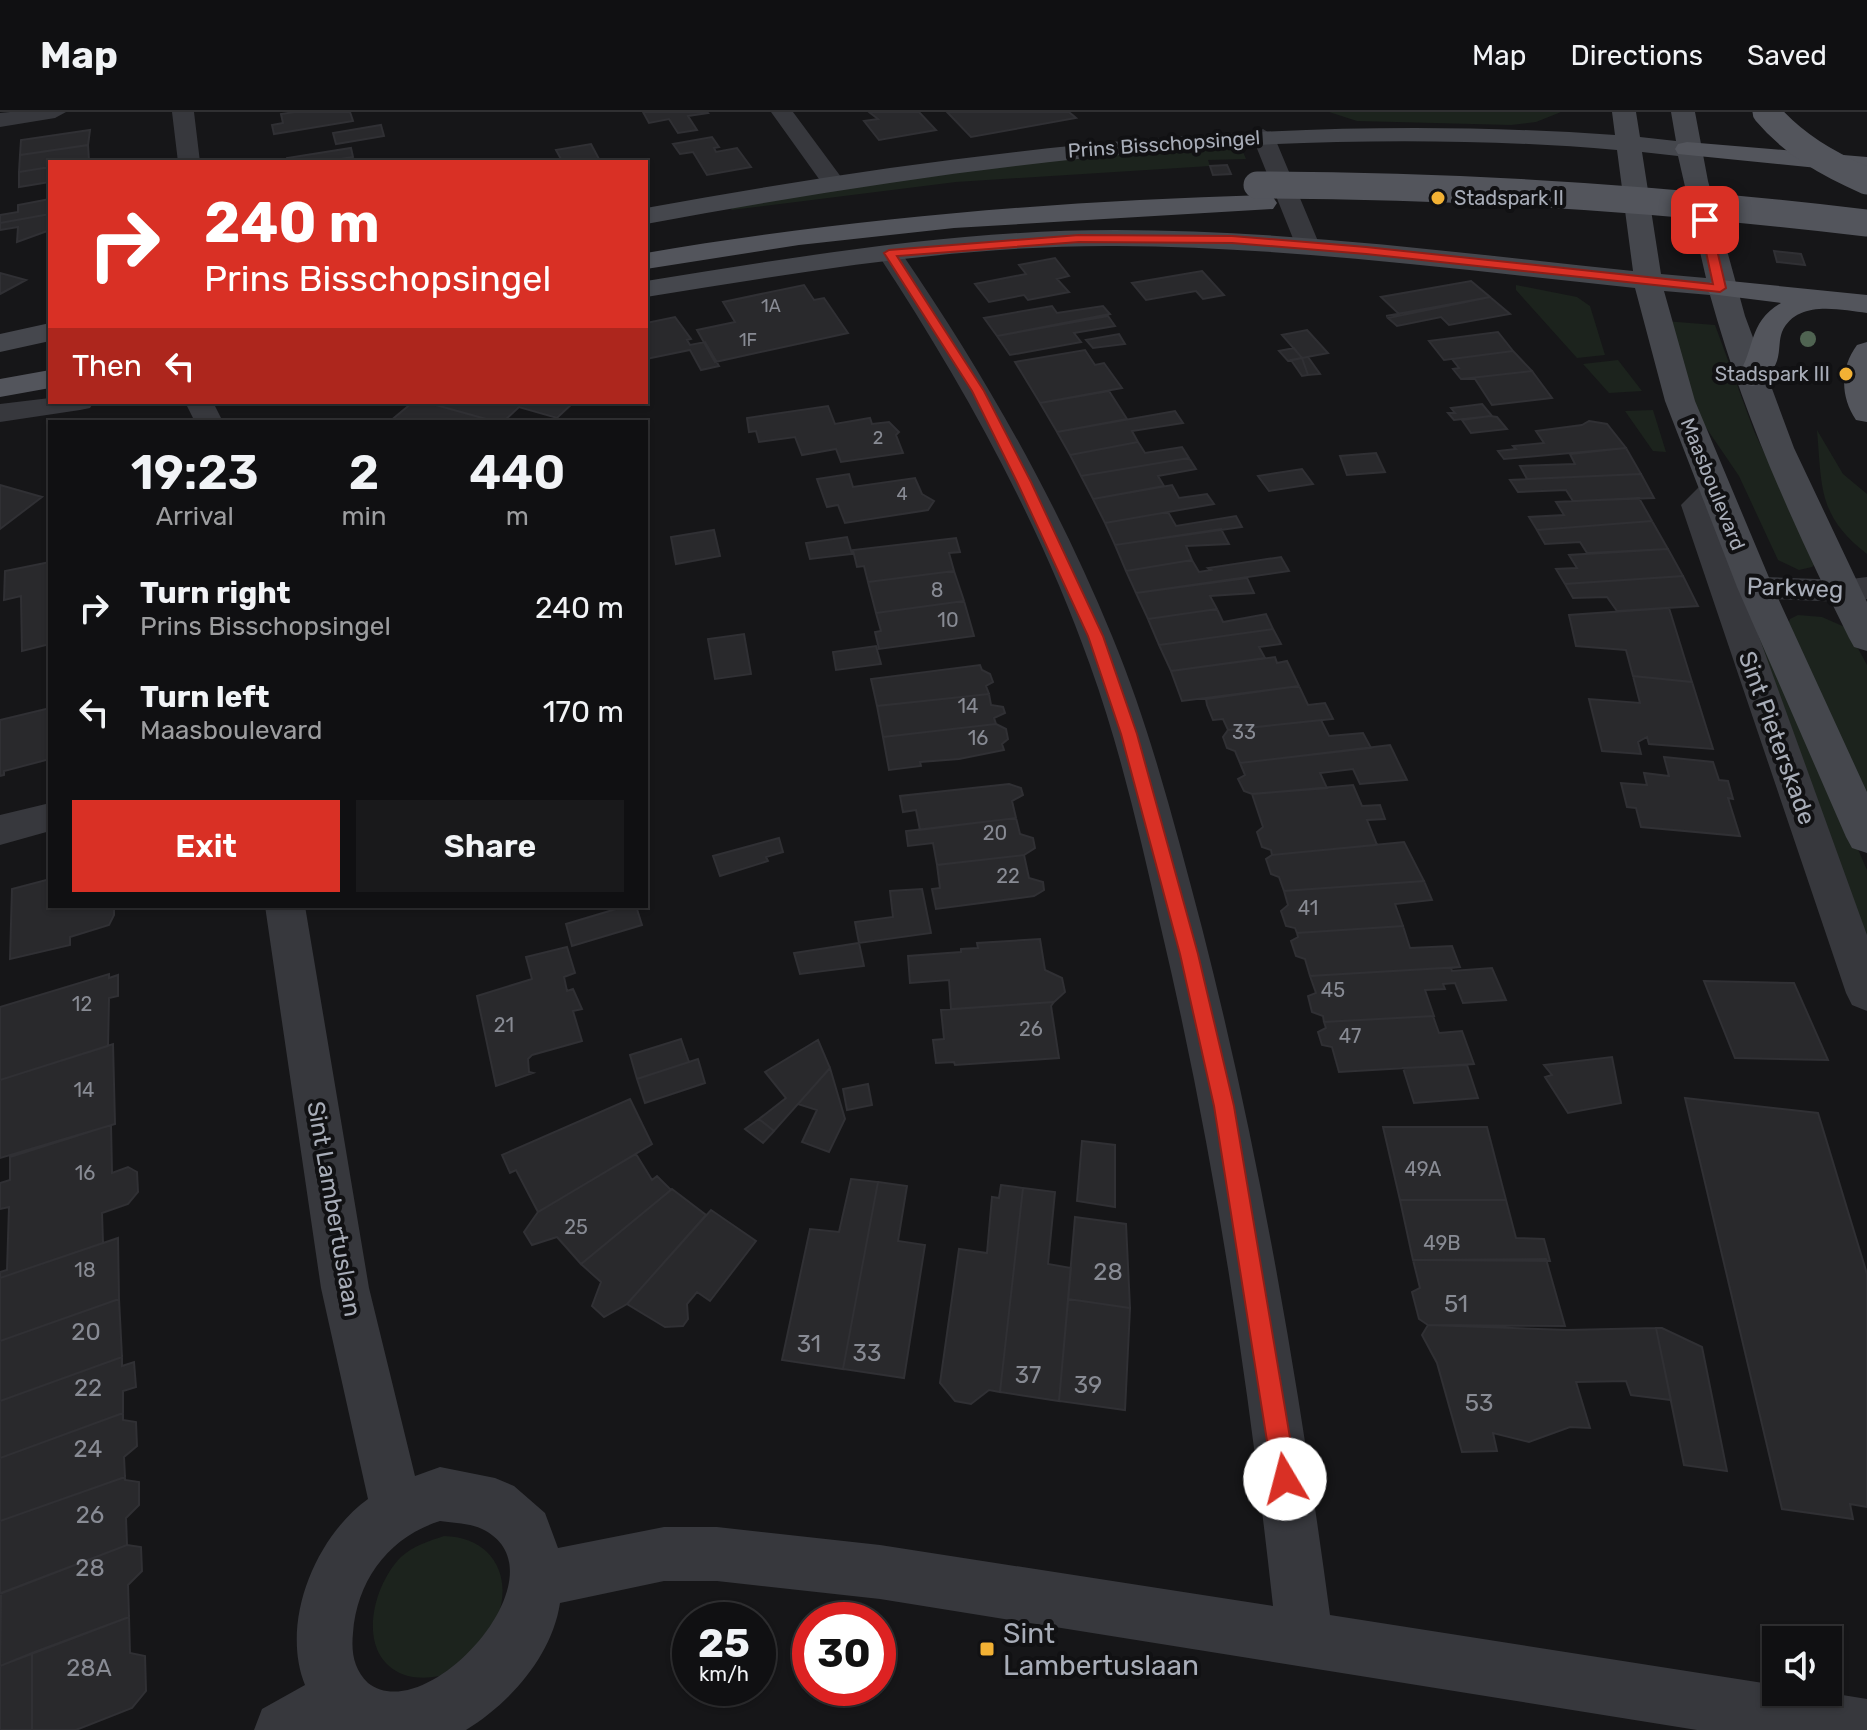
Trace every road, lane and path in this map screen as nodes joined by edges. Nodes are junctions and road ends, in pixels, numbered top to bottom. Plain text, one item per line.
1 (55, 112) edge
2 (183, 112) edge
3 (782, 112) edge
4 (1624, 112) edge
5 (1683, 112) edge
6 (1766, 112) edge
7 (1586, 114) dead end
8 (0, 120) edge
9 (1309, 123) edge
10 (1263, 136) junction
11 (1541, 136) junction
12 (1627, 143) junction
13 (1687, 149) junction
14 (189, 160) edge
15 (1867, 165) edge
16 (832, 181) junction
17 (1867, 181) edge
18 (1698, 190) junction
19 (1260, 194) junction
20 (648, 216) edge
21 (1867, 223) edge
22 (1642, 238) junction
23 (648, 243) edge
24 (1867, 243) edge
25 (1308, 246) junction
26 (889, 253) junction
27 (648, 261) edge
28 (1647, 280) junction
29 (1720, 288) junction
30 (648, 289) edge
31 (1813, 298) junction
32 (1867, 304) edge
33 (48, 332) edge
34 (0, 343) edge
35 (1867, 351) edge
36 (48, 360) edge
37 (1752, 377) junction
38 (48, 379) edge
39 (2, 389) edge
40 (48, 389) edge
41 (48, 397) edge
42 (1867, 413) edge
43 (1739, 587) junction
44 (1855, 590) edge
45 (1867, 638) edge
46 (48, 818) edge
47 (0, 830) edge
48 (1867, 837) edge
49 (285, 908) edge
50 (1867, 993) edge
51 (397, 1510) junction
52 (538, 1580) junction
53 (1305, 1640) junction
54 (340, 1697) junction
55 (477, 1719) edge
56 (1867, 1728) edge
57 (283, 1730) edge

1 - 8 street
2 - 14 street
3 - 16 street
4 - 12 main road, Maasboulevard
5 - 13 main road
6 - 17 main road, bridge
7 - 11 main road
9 - 10 main road, Prins Bisschopsingel
9 - 11 main road, Prins Bisschopsingel
10 - 16 main road, Prins Bisschopsingel
10 - 25 street
11 - 12 main road, Prins Bisschopsingel
12 - 13 main road, Prins Bisschopsingel
12 - 18 main road
12 - 22 main road, Maasboulevard
13 - 15 main road
13 - 18 main road
16 - 20 main road, Prins Bisschopsingel
18 - 29 main road
19 - 21 main road, bridge
19 - 23 main road, Prins Bisschopsingel
19 - 24 main road
19 - 27 main road
22 - 28 main road, Maasboulevard
22 - 29 main road
25 - 26 main road
25 - 28 main road
26 - 30 main road
26 - 53 street
28 - 29 main road
28 - 43 main road, Maasboulevard
29 - 31 main road
29 - 37 main road
31 - 32 main road
31 - 37 main road
33 - 34 main road
35 - 42 main road
36 - 39 main road
37 - 44 main road
38 - 39 main road
39 - 40 main road
39 - 41 street
43 - 44 street, Parkweg
43 - 48 main road, Maasboulevard
43 - 50 street, Sint Pieterskade
44 - 45 main road
46 - 47 street
49 - 51 street, Sint Lambertuslaan
51 - 52 street
51 - 54 street
52 - 53 street
52 - 55 street
53 - 56 street
54 - 55 street
54 - 57 street

